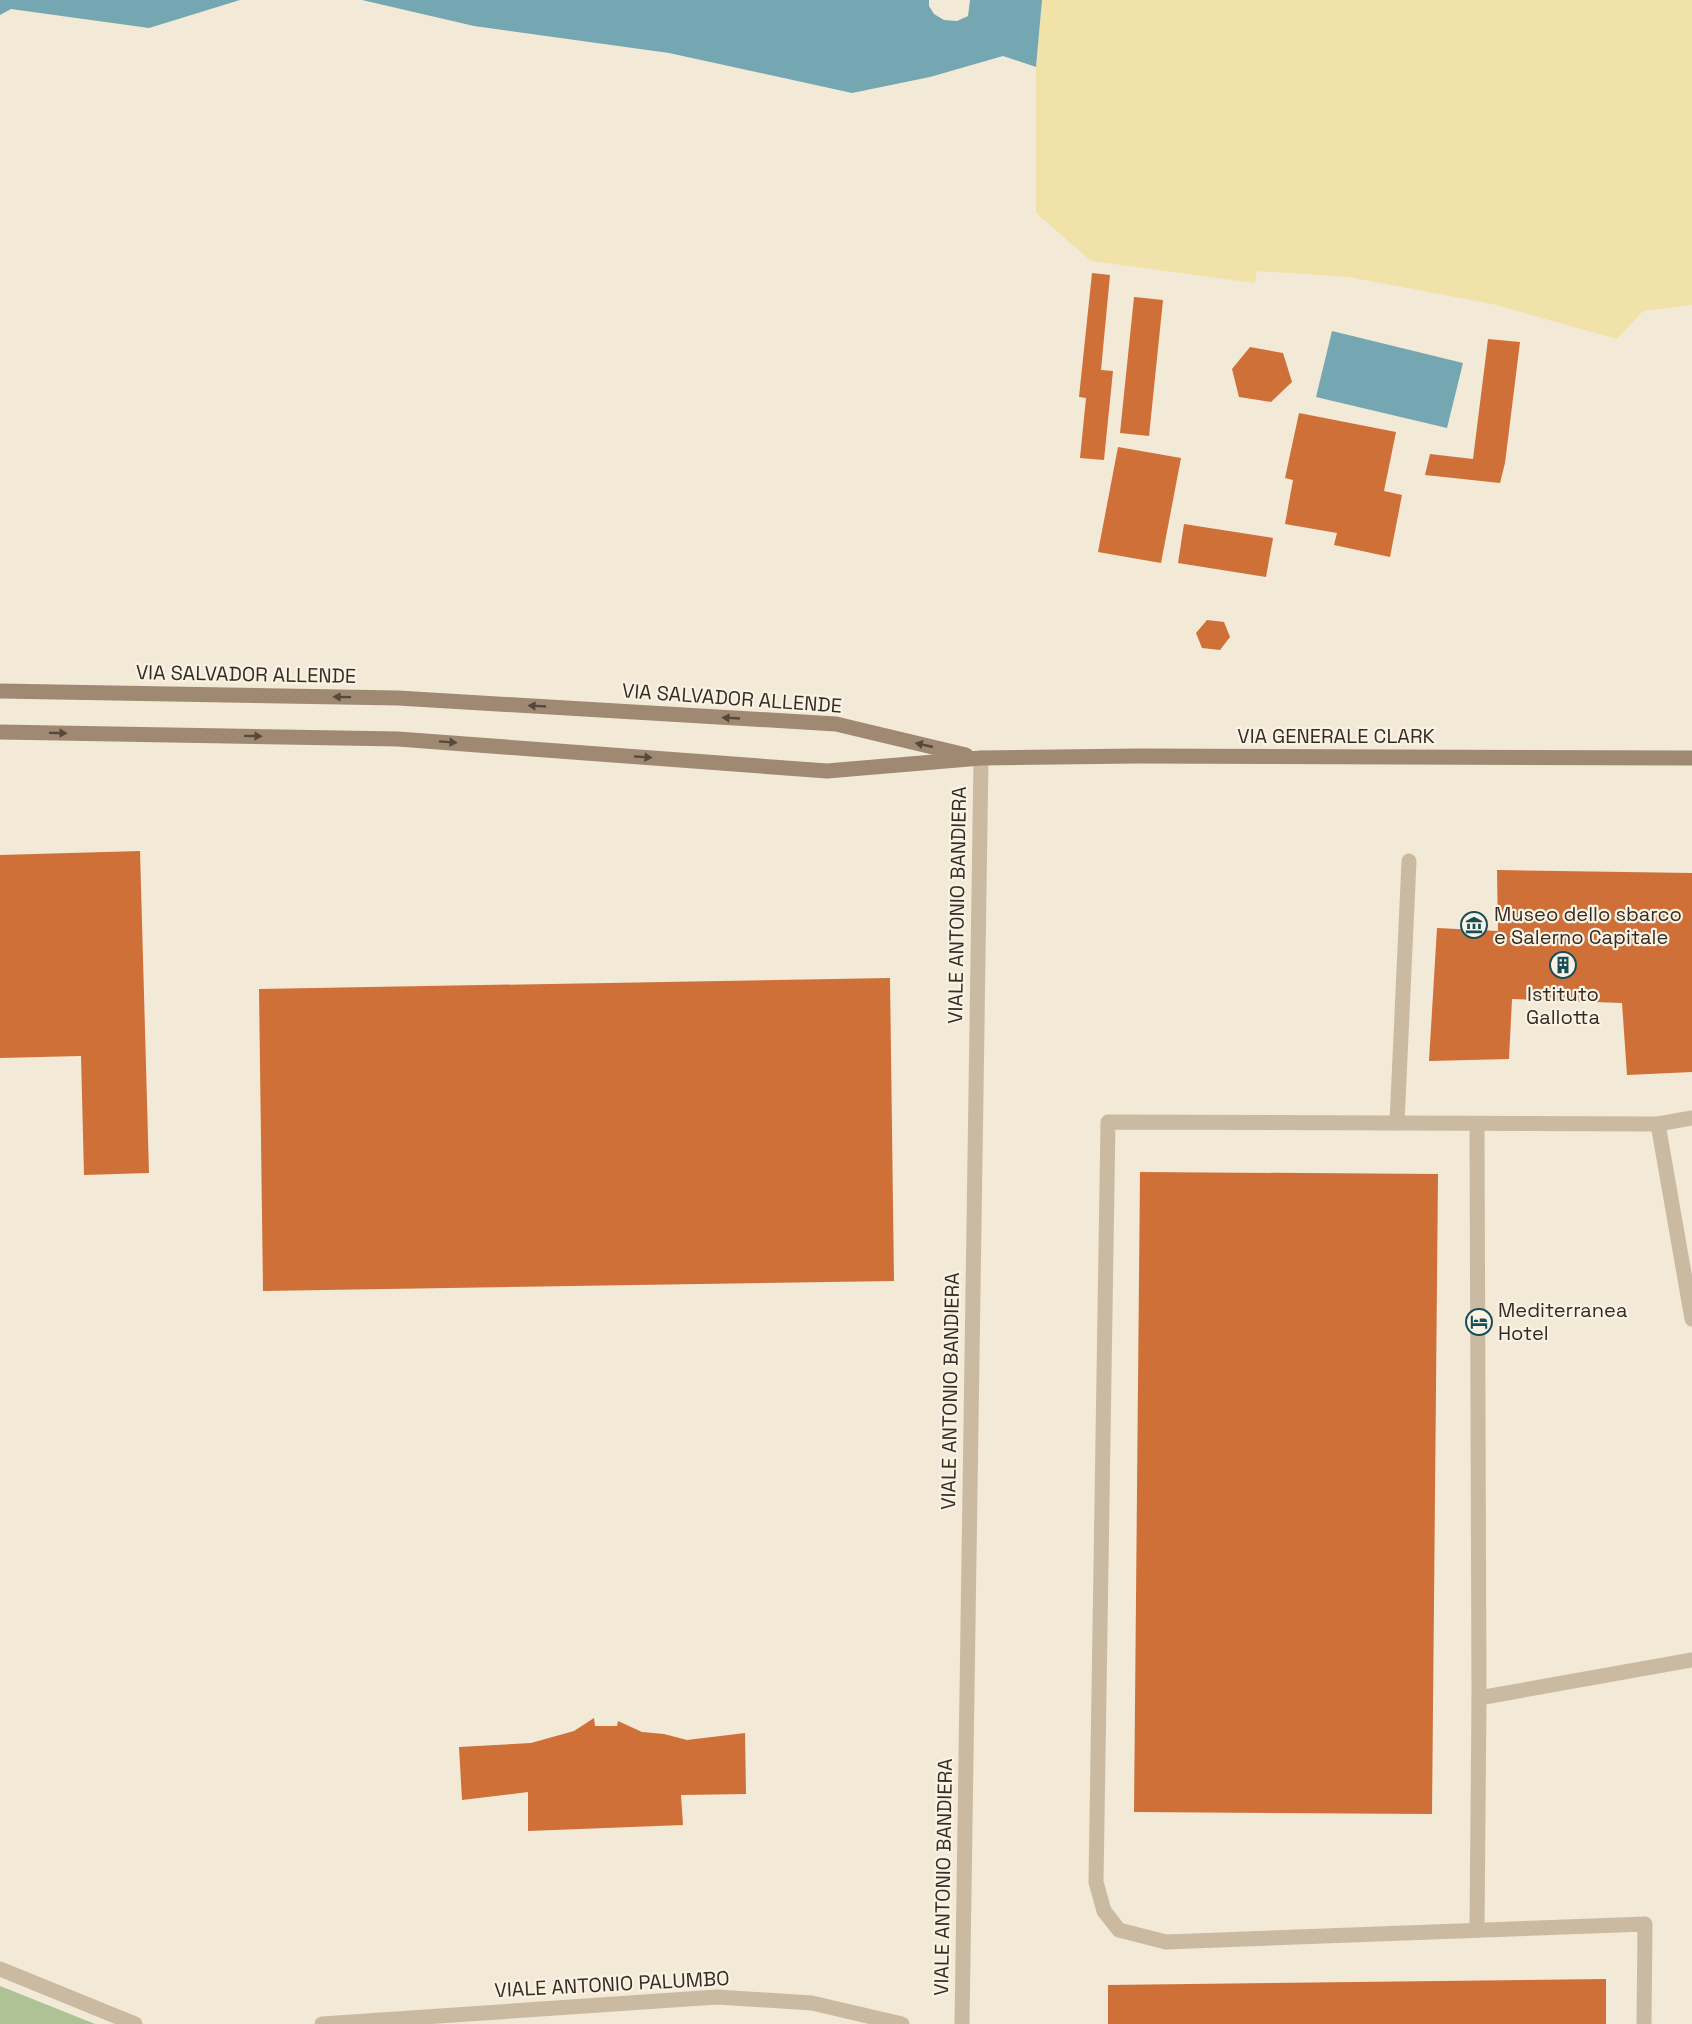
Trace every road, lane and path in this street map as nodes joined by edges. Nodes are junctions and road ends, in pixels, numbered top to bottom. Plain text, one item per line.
1 (0, 691) edge
2 (0, 732) edge
3 (981, 758) junction
4 (1692, 758) edge
5 (1409, 861) dead end
6 (1692, 1118) edge
7 (1397, 1123) junction
8 (1477, 1124) junction
9 (1658, 1124) junction
10 (1692, 1319) edge
11 (1692, 1660) edge
12 (1479, 1698) junction
13 (1477, 1930) junction
14 (0, 1969) edge
15 (135, 2024) edge
16 (322, 2024) edge
17 (902, 2024) edge
18 (962, 2024) edge
19 (1644, 2024) edge

3 -> 1 main road, VIA SALVADOR ALLENDE
2 -> 3 main road
3 - 4 main road, VIA GENERALE CLARK
3 - 18 street, VIALE ANTONIO BANDIERA
5 - 7 street
6 - 9 street
7 - 8 street
7 - 13 street
8 - 9 street
8 - 12 street
9 - 10 street
11 - 12 street
12 - 13 street
13 - 19 street
14 - 15 street
16 - 17 street, VIALE ANTONIO PALUMBO

